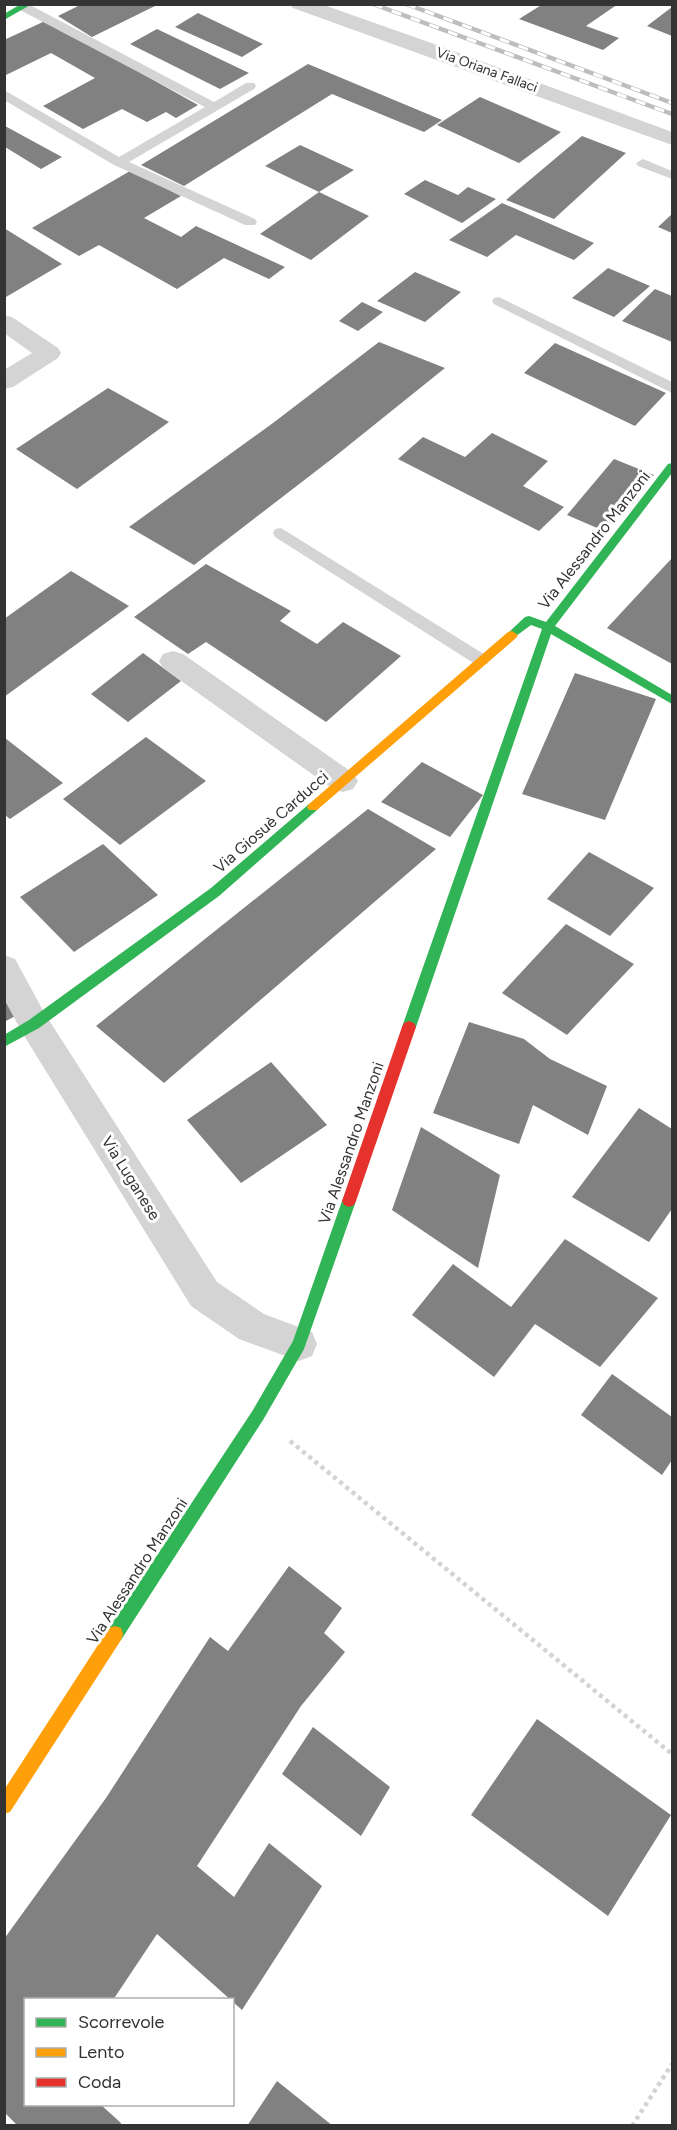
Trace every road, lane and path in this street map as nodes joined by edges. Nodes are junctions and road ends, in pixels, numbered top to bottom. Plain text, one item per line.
1 (300, 4) edge
2 (26, 6) edge
3 (4, 18) edge
4 (250, 86) dead end
5 (4, 94) edge
6 (214, 107) junction
7 (672, 139) edge
8 (119, 162) junction
9 (643, 164) dead end
10 (672, 175) edge
11 (250, 222) dead end
12 (499, 302) dead end
13 (4, 322) edge
14 (4, 381) edge
15 (672, 388) edge
16 (672, 466) edge
17 (281, 533) dead end
18 (548, 627) junction
19 (481, 660) junction
20 (173, 661) dead end
21 (672, 700) edge
22 (343, 781) junction
23 (4, 968) edge
24 (34, 1024) junction
25 (4, 1042) edge
26 (299, 1344) junction
27 (258, 1415) junction
28 (672, 1754) edge
29 (4, 1806) edge
30 (672, 2064) edge
31 (632, 2126) edge

1 - 7 street, Via Oriana Fallaci
2 - 3 street
2 - 6 lane
4 - 6 lane
5 - 8 lane
6 - 8 lane
8 - 11 lane
9 - 10 lane
12 - 15 lane
13 - 14 street
16 - 18 street, Via Alessandro Manzoni
17 - 19 lane
18 - 19 street, Via Giosuè Carducci
18 - 21 street
18 - 26 street, Via Alessandro Manzoni
19 - 22 street, Via Giosuè Carducci
20 - 22 street
22 - 24 street, Via Giosuè Carducci
23 - 24 street, Via Luganese
24 - 25 street, Via Giosuè Carducci
24 - 26 street, Via Luganese
26 - 27 street, Via Alessandro Manzoni
27 - 28 path
27 - 29 street, Via Alessandro Manzoni
30 - 31 path

